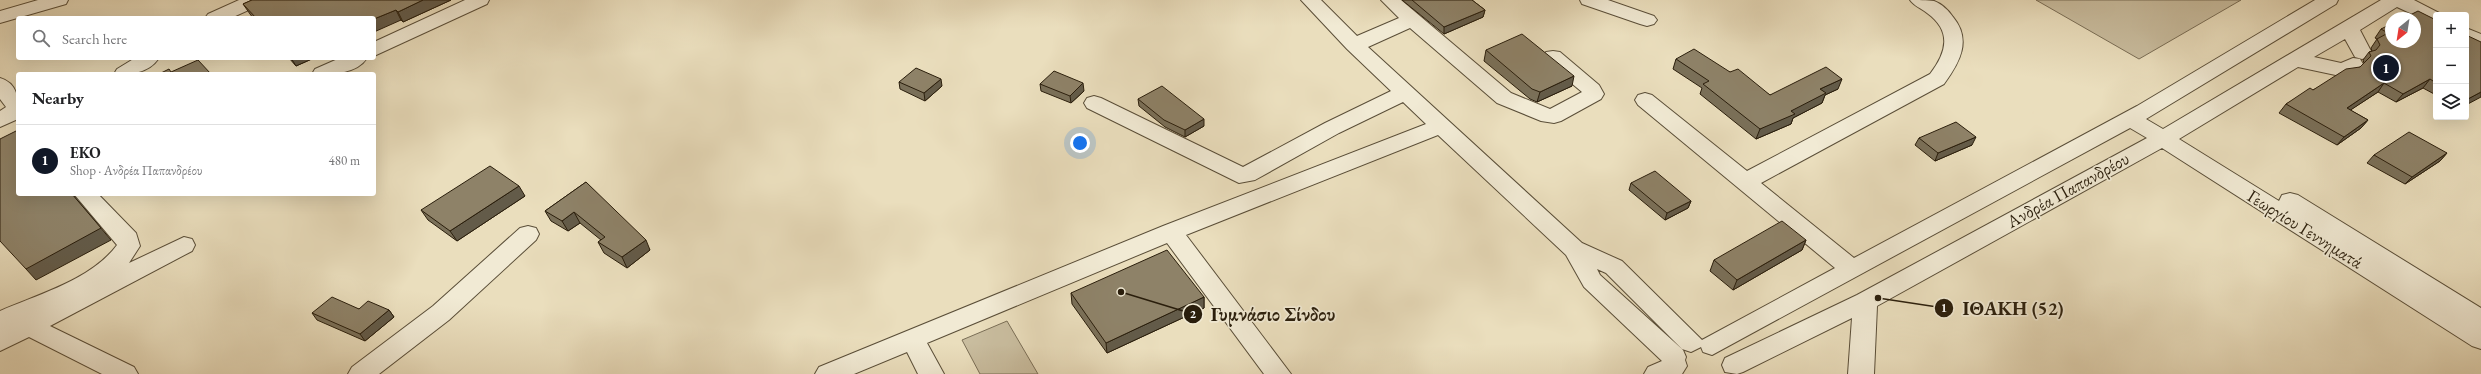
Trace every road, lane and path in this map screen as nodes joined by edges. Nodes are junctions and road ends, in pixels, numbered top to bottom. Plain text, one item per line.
1 (59, 0) edge
2 (255, 0) edge
3 (480, 0) edge
4 (1310, 0) edge
5 (1390, 0) edge
6 (1589, 0) edge
7 (1919, 0) edge
8 (2328, 0) edge
9 (2395, 0) edge
10 (2399, 0) edge
11 (219, 16) edge
12 (0, 17) edge
13 (2433, 17) edge
14 (1412, 20) junction
15 (1647, 20) dead end
16 (2349, 28) junction
17 (2469, 36) edge
18 (2481, 42) edge
19 (1354, 46) junction
20 (376, 49) edge
21 (1553, 57) edge
22 (146, 60) edge
23 (353, 60) edge
24 (2295, 60) junction
25 (127, 72) edge
26 (326, 72) edge
27 (0, 85) edge
28 (1405, 92) junction
29 (1645, 100) dead end
30 (1094, 103) dead end
31 (16, 105) edge
32 (16, 108) edge
33 (2137, 114) junction
34 (9, 120) edge
35 (1440, 126) junction
36 (2170, 135) junction
37 (1746, 182) junction
38 (87, 196) edge
39 (1171, 232) junction
40 (528, 234) dead end
41 (184, 245) dead end
42 (1851, 268) junction
43 (1865, 302) junction
44 (2481, 320) edge
45 (0, 321) edge
46 (28, 326) junction
47 (912, 339) junction
48 (2481, 339) edge
49 (0, 341) edge
50 (1681, 360) edge
51 (1735, 371) edge
52 (125, 374) edge
53 (361, 374) edge
54 (828, 374) edge
55 (931, 374) edge
56 (1278, 374) edge
57 (1861, 374) edge

1 - 12 street
2 - 11 street
3 - 20 street
4 - 19 street
5 - 14 street
6 - 15 street
7 - 37 street
8 - 33 street, Ανδρέα Παπανδρέου
9 - 16 street, Ανδρέα Παπανδρέου
10 - 13 street
14 - 19 street
14 - 21 street
16 - 24 street, Ανδρέα Παπανδρέου
16 - 24 street
17 - 18 street
19 - 28 street
22 - 25 street
23 - 26 street
24 - 36 street, Ανδρέα Παπανδρέου
27 - 31 street
28 - 30 street
28 - 35 street
29 - 37 street
32 - 34 street
33 - 36 street, Γεωργίου Γεννηματά
33 - 42 street, Ανδρέα Παπανδρέου
35 - 39 street
35 - 50 street
36 - 43 street, Ανδρέα Παπανδρέου
36 - 44 street, Γεωργίου Γεννηματά
36 - 48 street, Γεωργίου Γεννηματά
37 - 42 street
38 - 45 street
39 - 47 street
39 - 56 street
40 - 53 street
41 - 46 street
42 - 50 street, Ανδρέα Παπανδρέου
43 - 51 street, Ανδρέα Παπανδρέου
43 - 57 street
46 - 49 street
46 - 52 street
47 - 54 street
47 - 55 street
50 - 51 street

